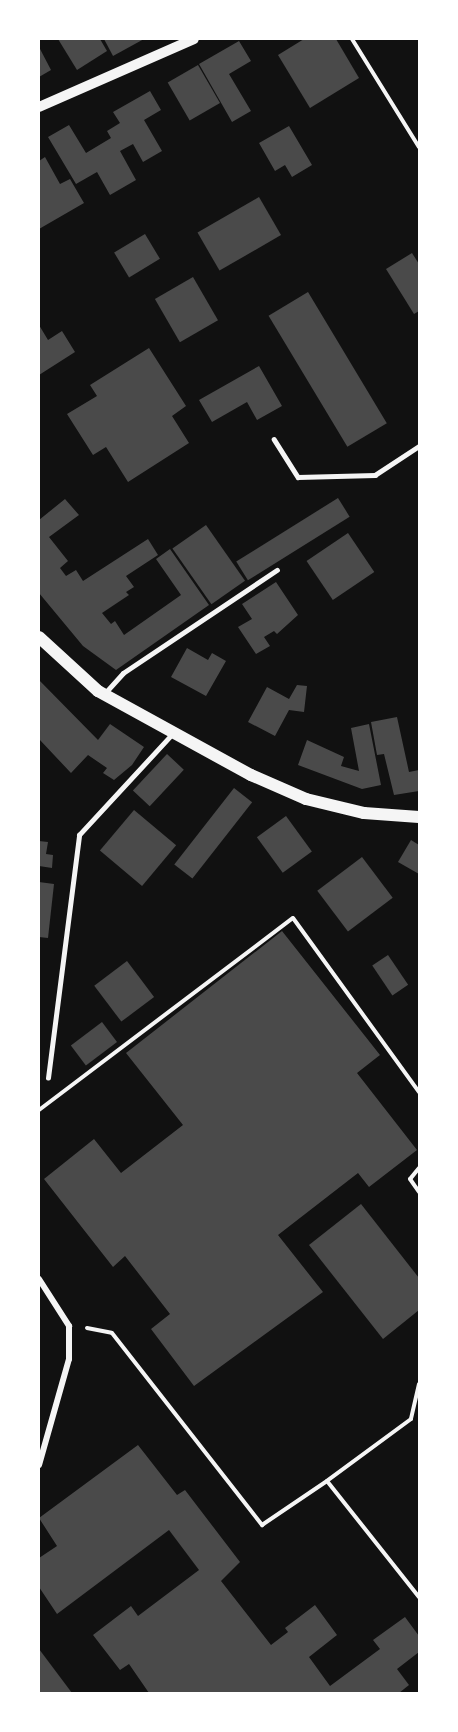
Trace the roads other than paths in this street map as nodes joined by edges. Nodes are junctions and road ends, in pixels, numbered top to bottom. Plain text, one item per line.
1 (194, 39) edge
2 (39, 107) edge
3 (274, 439) dead end
4 (419, 446) edge
5 (277, 570) dead end
6 (39, 636) edge
7 (104, 694) junction
8 (173, 733) junction
9 (419, 817) edge
10 (48, 1078) dead end
11 (39, 1279) edge
12 (39, 1465) edge

1 - 2 street
3 - 4 lane
5 - 7 lane
6 - 7 main road
7 - 8 main road
8 - 9 main road
8 - 10 lane
11 - 12 street

